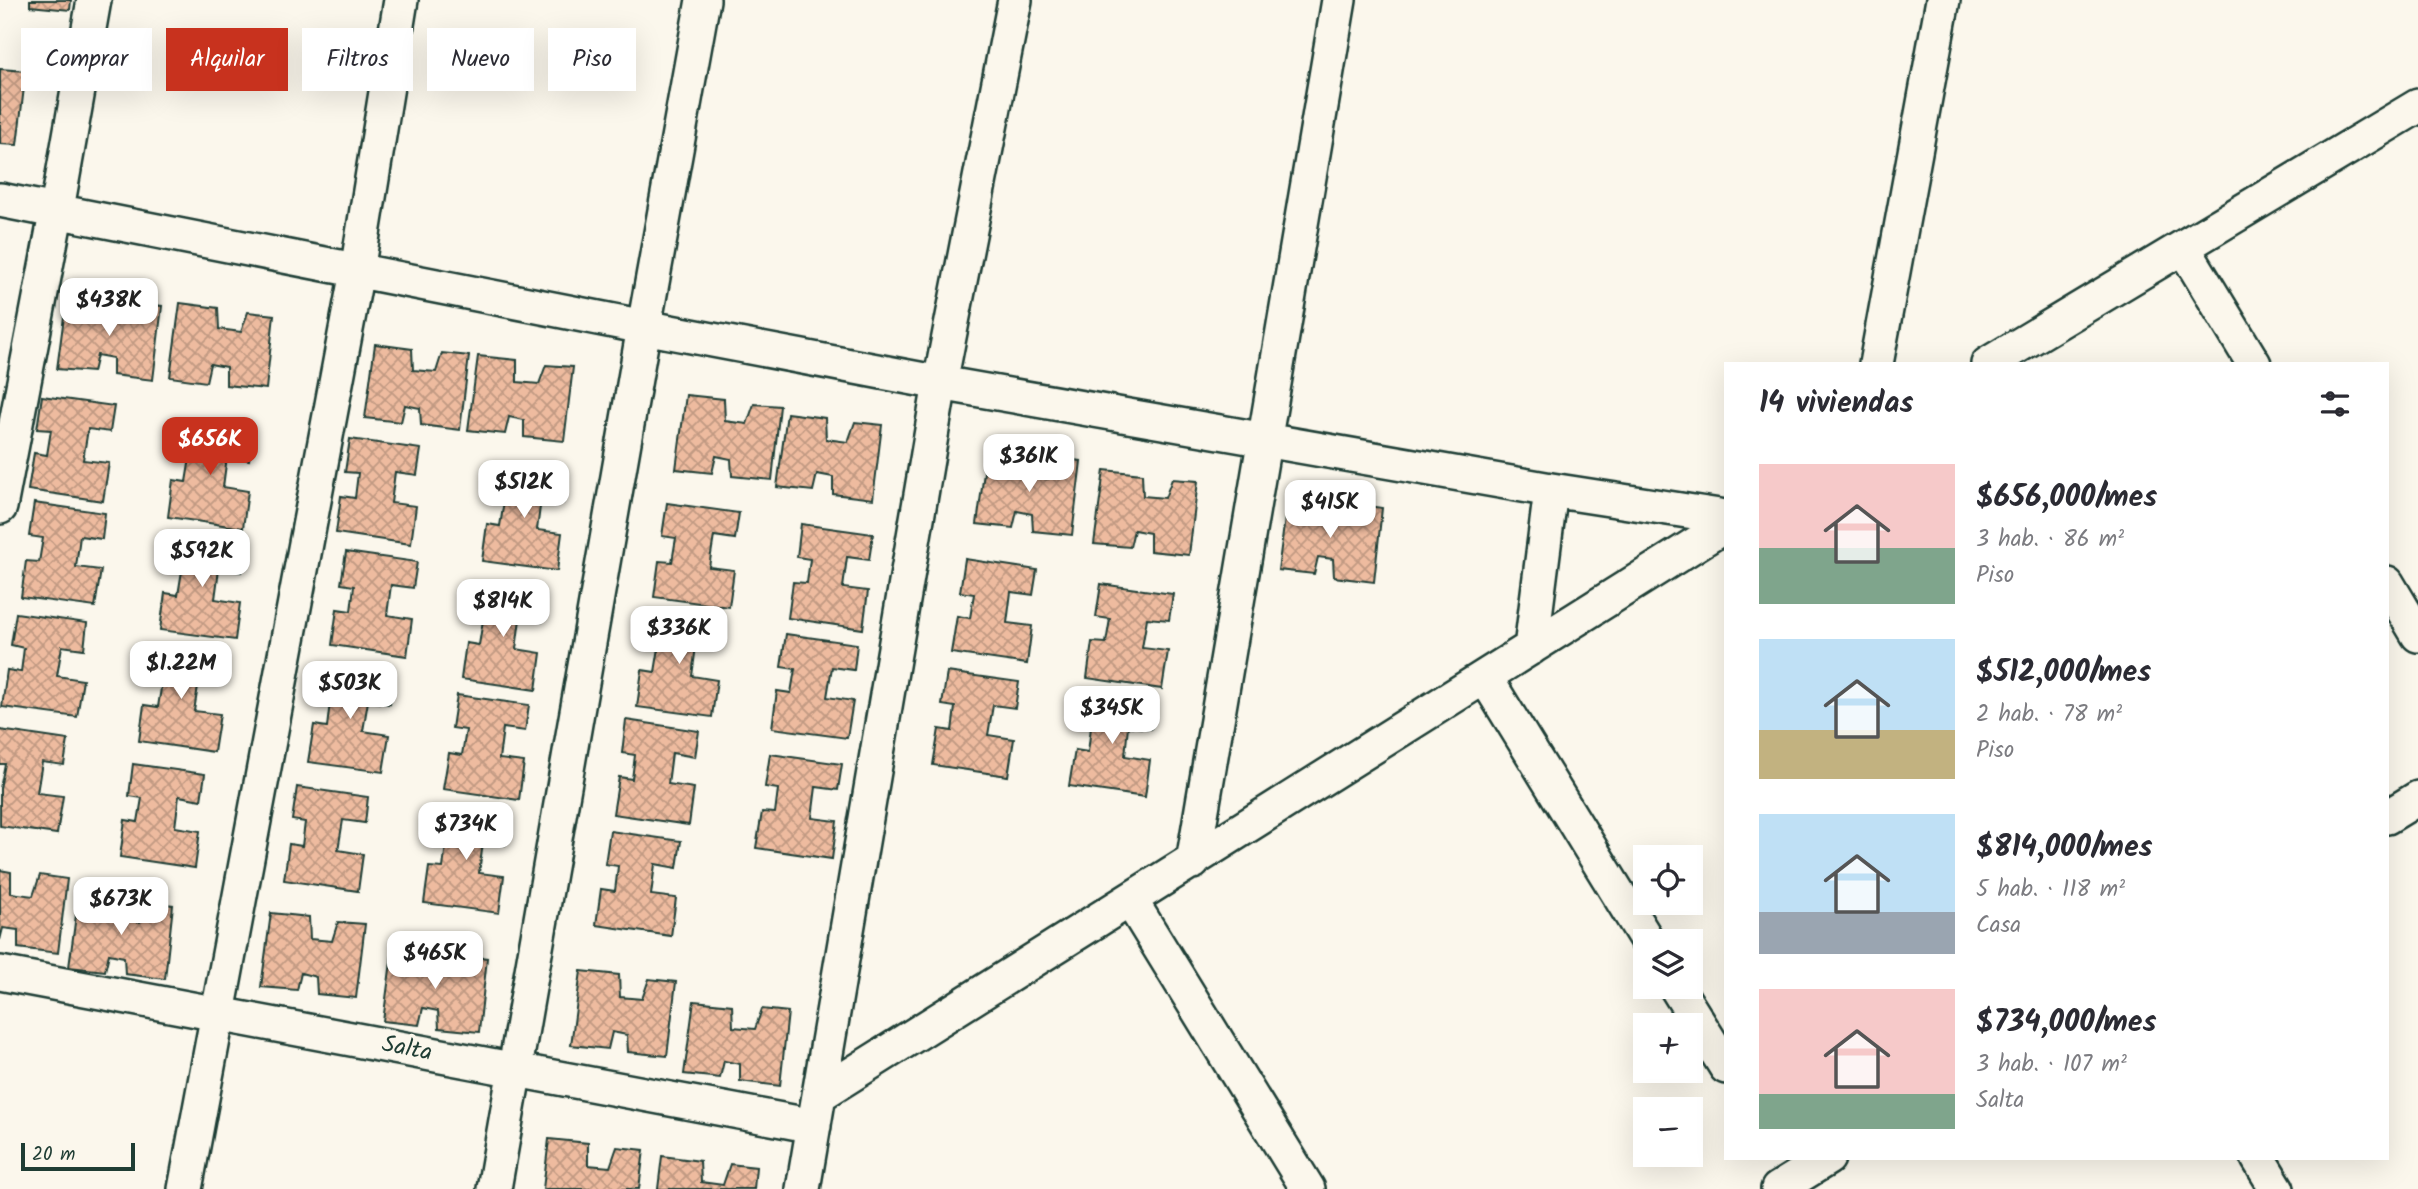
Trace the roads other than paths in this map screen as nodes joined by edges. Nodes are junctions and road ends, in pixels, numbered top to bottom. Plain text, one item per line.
1 (94, 0) edge
2 (401, 0) edge
3 (703, 0) edge
4 (1015, 0) edge
5 (1339, 0) edge
6 (1943, 0) edge
7 (2418, 106) edge
8 (0, 200) edge
9 (57, 209) junction
10 (2183, 247) junction
11 (357, 271) junction
12 (644, 327) junction
13 (1876, 362) edge
14 (1991, 362) edge
15 (2253, 362) edge
16 (940, 383) junction
17 (1263, 439) junction
18 (1551, 490) junction
19 (0, 507) edge
20 (1724, 517) edge
21 (1724, 526) edge
22 (2389, 586) edge
23 (2418, 635) edge
24 (1531, 648) junction
25 (1485, 677) junction
26 (2418, 798) edge
27 (2389, 816) edge
28 (1193, 862) junction
29 (1131, 901) junction
30 (1640, 929) edge
31 (0, 973) edge
32 (1684, 999) edge
33 (219, 1013) junction
34 (1724, 1064) edge
35 (515, 1070) junction
36 (817, 1111) junction
37 (1824, 1160) edge
38 (2259, 1160) edge
39 (1789, 1179) edge
40 (805, 1187) edge
41 (185, 1189) edge
42 (494, 1189) edge
43 (1308, 1189) edge
44 (2277, 1189) edge

1 - 9 street
2 - 11 street
3 - 12 street
4 - 16 street
5 - 17 street
6 - 13 street
7 - 10 street
8 - 9 street
9 - 11 street
9 - 19 street
10 - 14 street
10 - 15 street
11 - 12 street
11 - 33 street
12 - 16 street
12 - 35 street
16 - 17 street
16 - 36 street
17 - 18 street
17 - 28 street
18 - 20 street
18 - 24 street
21 - 24 street
22 - 23 street
24 - 25 street
25 - 28 street
25 - 30 street
26 - 27 street
28 - 29 street
29 - 36 street
29 - 43 street
31 - 33 street, Salta
32 - 34 street
33 - 35 street, Salta
33 - 41 street
35 - 36 street, Salta
35 - 42 street
36 - 40 street
37 - 39 street
38 - 44 street

